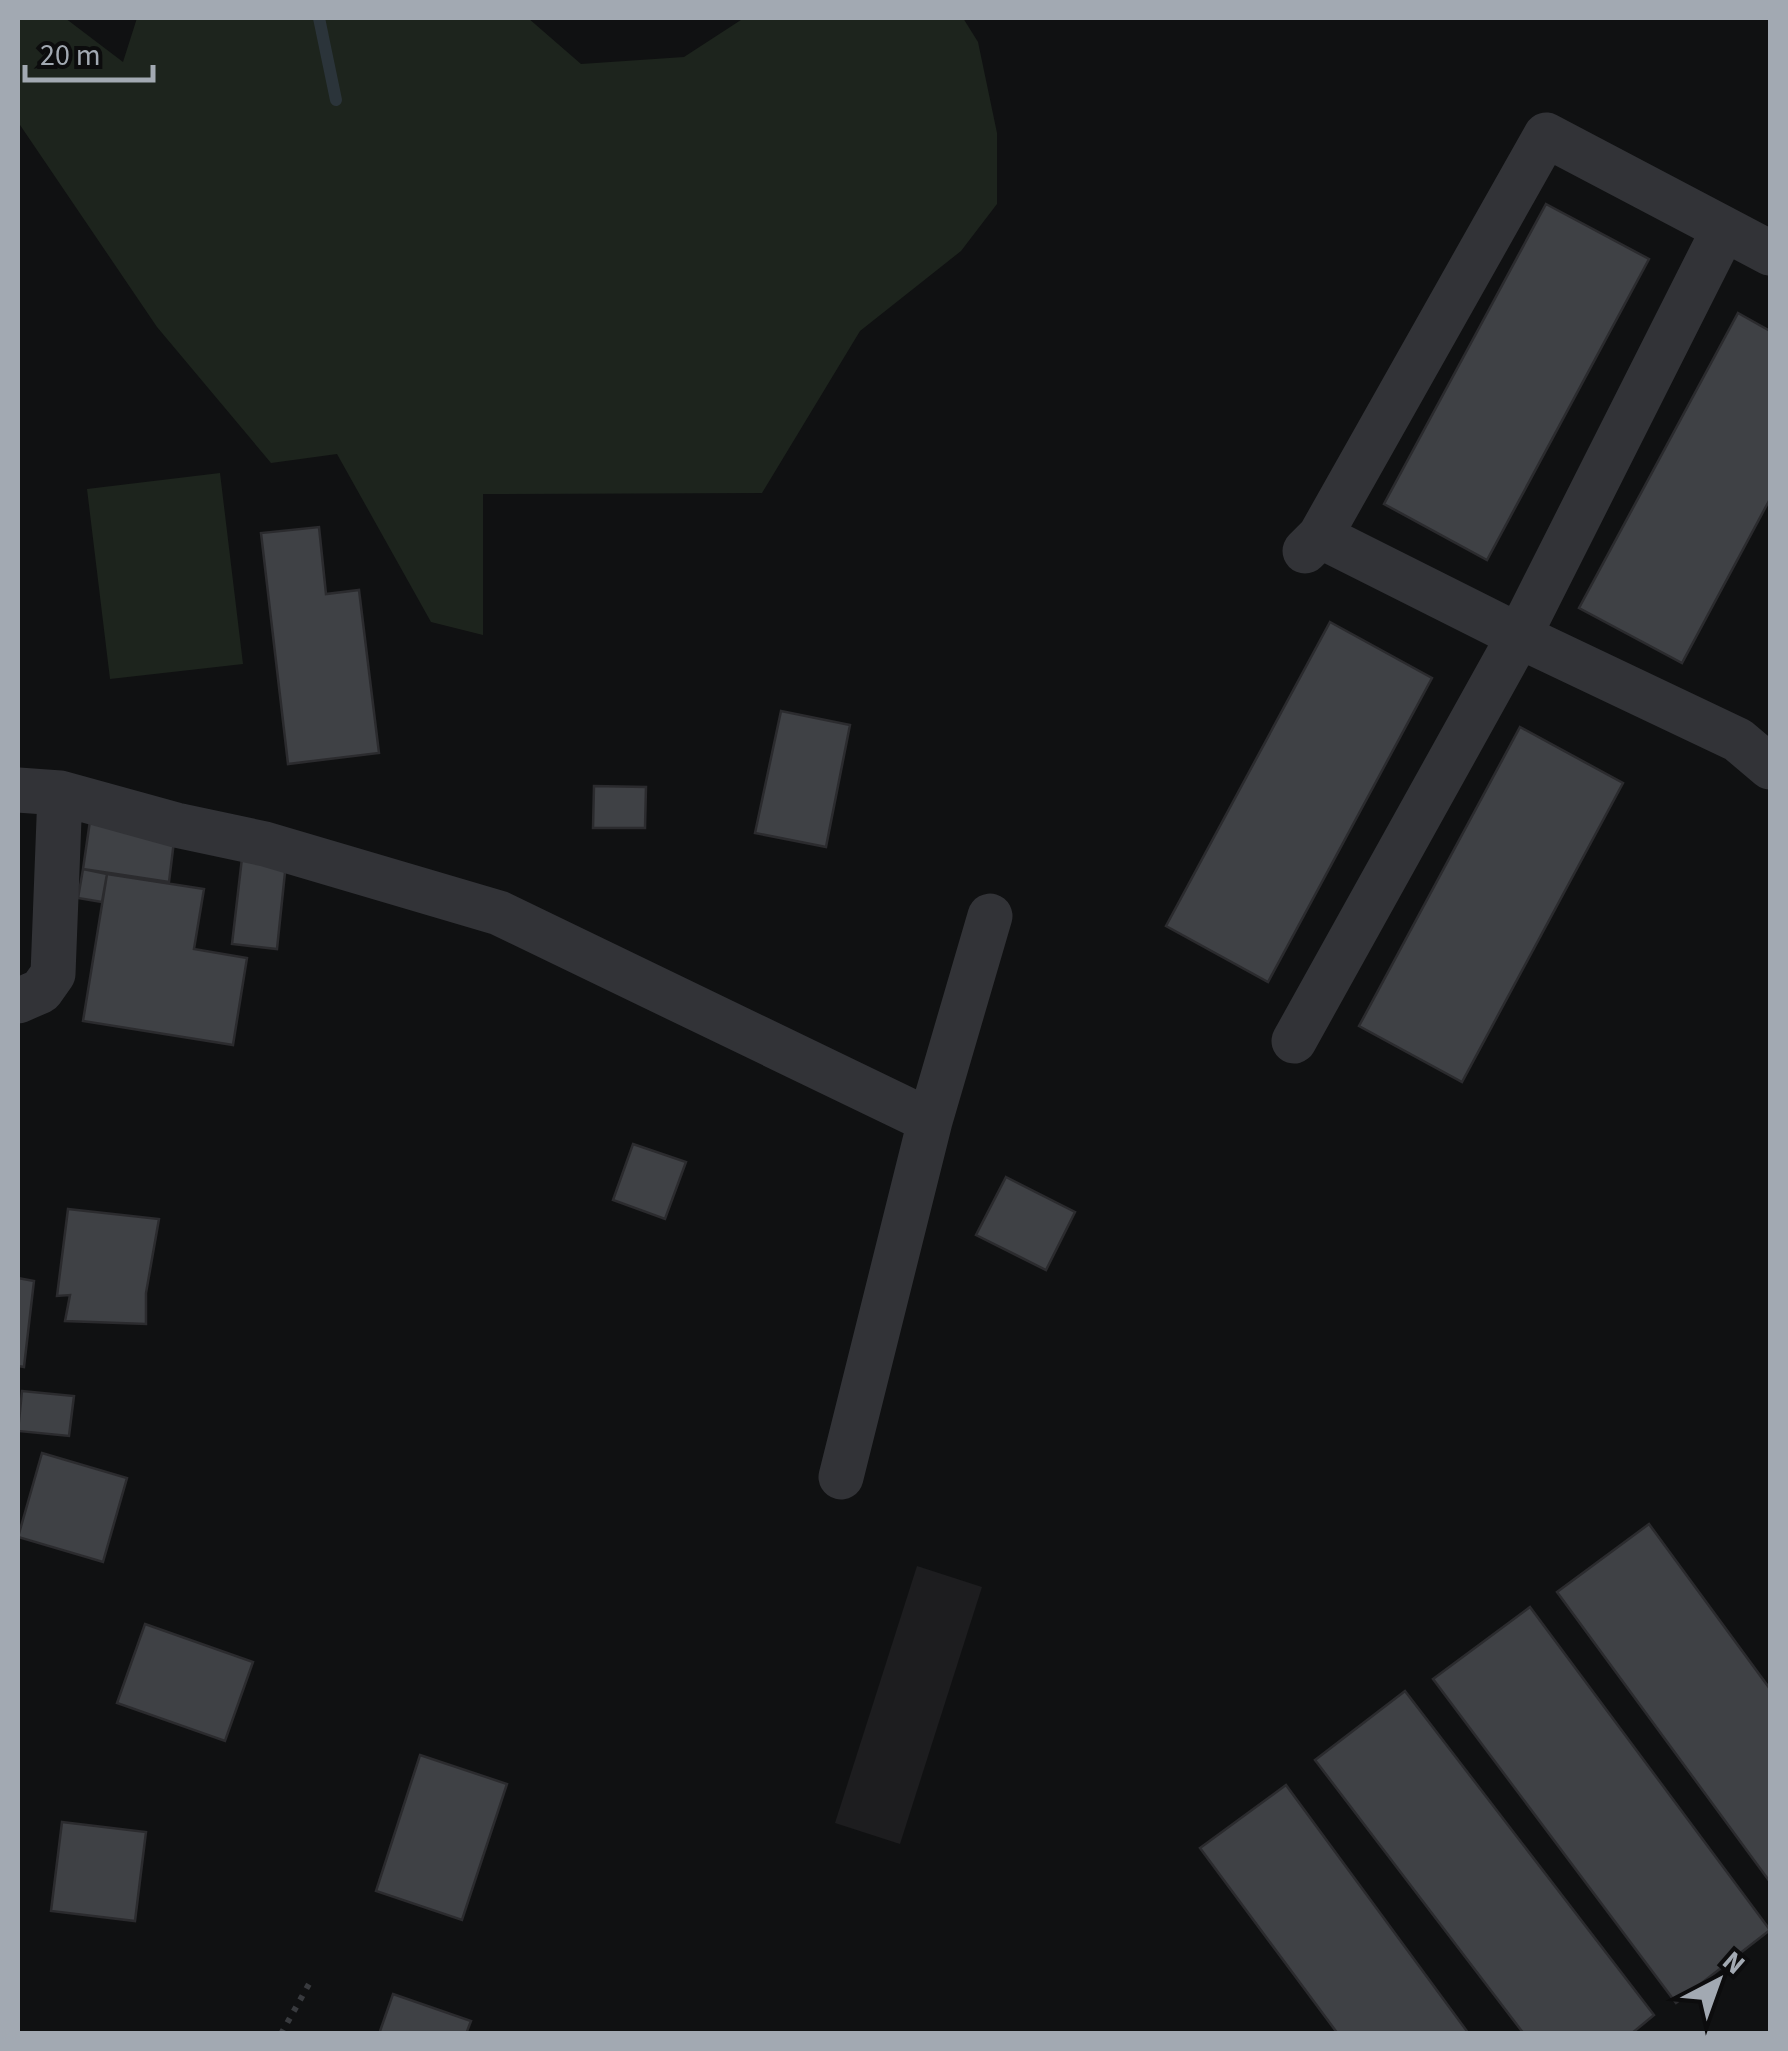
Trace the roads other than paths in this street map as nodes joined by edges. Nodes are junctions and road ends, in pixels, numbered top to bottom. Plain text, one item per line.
1 (1724, 229) junction
2 (1770, 253) edge
3 (1519, 636) junction
4 (1770, 768) edge
5 (39, 792) edge
6 (990, 916) dead end
7 (18, 1001) edge
8 (1294, 1041) dead end
9 (930, 1121) junction
10 (841, 1477) dead end

1 - 2 lane
1 - 3 lane
1 - 3 lane
3 - 4 lane
3 - 8 lane
5 - 7 lane
5 - 9 lane
6 - 9 lane
9 - 10 lane

